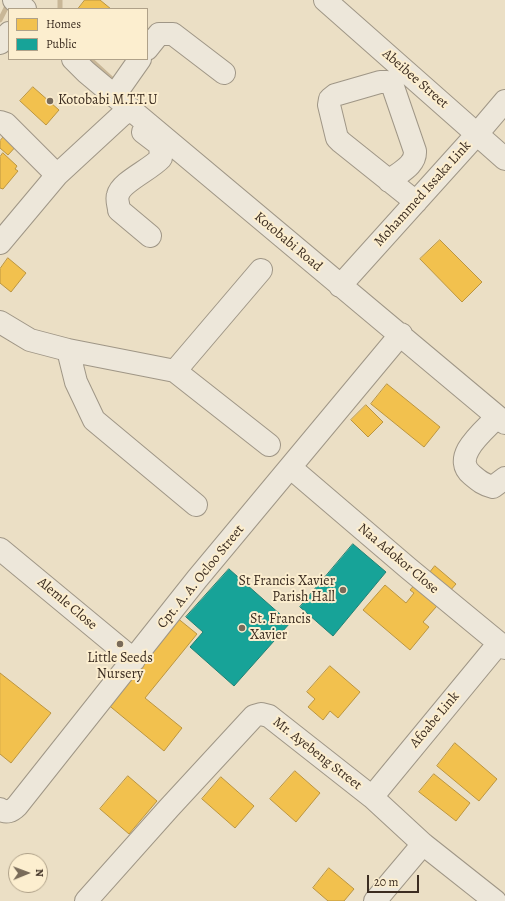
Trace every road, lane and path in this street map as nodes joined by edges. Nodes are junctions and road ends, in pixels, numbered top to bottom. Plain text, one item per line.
1 (14, 0) edge
2 (35, 0) edge
3 (325, 0) edge
4 (26, 8) edge
5 (28, 8) edge
6 (8, 34) edge
7 (0, 43) edge
8 (148, 48) edge
9 (74, 60) edge
10 (140, 60) edge
11 (224, 73) dead end
12 (505, 101) edge
13 (122, 107) junction
14 (0, 122) edge
15 (478, 134) junction
16 (505, 159) edge
17 (57, 175) junction
18 (389, 180) junction
19 (416, 202) junction
20 (150, 236) dead end
21 (0, 243) edge
22 (261, 270) dead end
23 (340, 286) junction
24 (0, 322) edge
25 (401, 334) junction
26 (68, 350) junction
27 (175, 371) junction
28 (501, 420) edge
29 (269, 445) dead end
30 (291, 468) junction
31 (505, 478) edge
32 (196, 505) dead end
33 (0, 549) edge
34 (502, 646) edge
35 (134, 660) junction
36 (372, 796) junction
37 (0, 809) edge
38 (423, 844) junction
39 (86, 901) edge
40 (375, 901) edge
41 (494, 901) edge

1 - 4 street
2 - 5 street
3 - 15 street, Abeibee Street
6 - 7 street
8 - 11 street
9 - 13 street, Kotobabi Road
10 - 13 street
12 - 15 street, Mohammed Issaka Link
13 - 17 street
13 - 20 street
13 - 23 street, Kotobabi Road
14 - 17 street
15 - 16 street, Abeibee Street
15 - 19 street, Mohammed Issaka Link
17 - 21 street
18 - 18 street
18 - 19 street
19 - 23 street, Mohammed Issaka Link
22 - 27 street
23 - 25 street, Kotobabi Road
24 - 26 street
25 - 28 street, Kotobabi Road
25 - 30 street, Cpt. A. A. Ocloo Street
26 - 27 street
26 - 32 street
27 - 29 street
28 - 31 street
30 - 34 street, Naa Adokor Close
30 - 35 street, Cpt. A. A. Ocloo Street
33 - 35 street, Alemle Close
34 - 36 street, Afoabe Link
35 - 37 street, Cpt. A. A. Ocloo Street
36 - 38 street, Mr. Ayebeng Street
36 - 39 street, Mr. Ayebeng Street
38 - 40 street
38 - 41 street, Mr. Ayebeng Street

